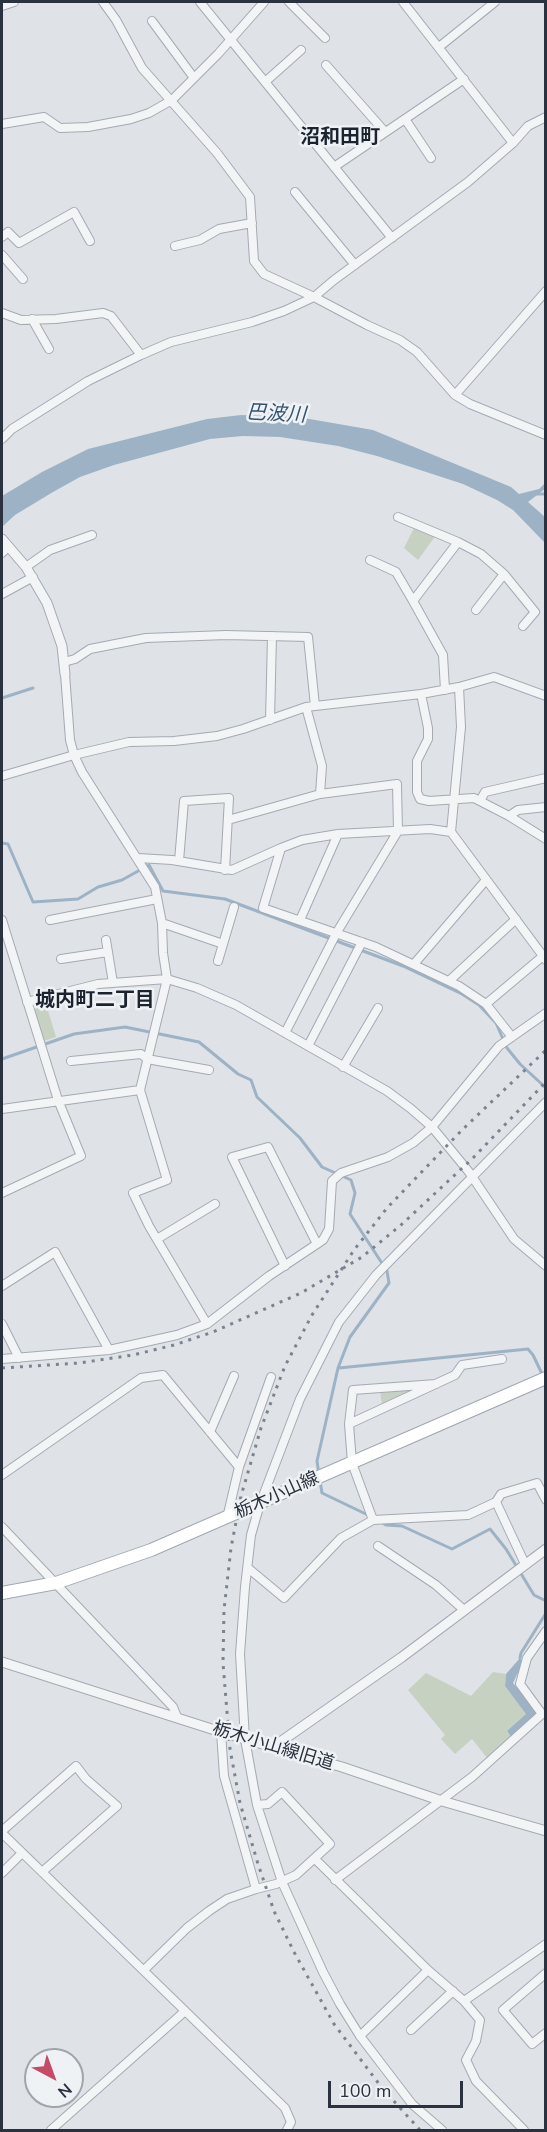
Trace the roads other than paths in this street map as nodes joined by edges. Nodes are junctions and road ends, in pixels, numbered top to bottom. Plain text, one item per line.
1 (15, 2) edge
2 (104, 2) edge
3 (200, 2) edge
4 (264, 2) edge
5 (290, 2) edge
6 (403, 2) edge
7 (495, 2) edge
8 (2, 6) edge
9 (152, 21) dead end
10 (325, 38) dead end
11 (230, 39) junction
12 (439, 48) junction
13 (302, 50) dead end
14 (326, 65) dead end
15 (194, 78) junction
16 (464, 79) junction
17 (265, 81) junction
18 (172, 100) junction
19 (546, 117) edge
20 (405, 119) junction
21 (2, 124) edge
22 (385, 132) junction
23 (513, 143) junction
24 (431, 158) dead end
25 (334, 167) junction
26 (296, 192) dead end
27 (252, 223) junction
28 (2, 237) edge
29 (392, 238) junction
30 (90, 241) dead end
31 (175, 246) dead end
32 (2, 255) edge
33 (356, 265) junction
34 (24, 279) dead end
35 (546, 291) edge
36 (314, 297) junction
37 (2, 313) edge
38 (32, 319) junction
39 (49, 349) dead end
40 (141, 355) junction
41 (455, 395) junction
42 (546, 435) edge
43 (2, 439) edge
44 (398, 517) dead end
45 (92, 535) dead end
46 (458, 542) junction
47 (4, 545) edge
48 (370, 560) dead end
49 (26, 567) junction
50 (504, 574) junction
51 (33, 577) junction
52 (2, 594) edge
53 (413, 601) junction
54 (476, 610) dead end
55 (523, 626) dead end
56 (272, 636) junction
57 (64, 662) junction
58 (65, 674) joint
59 (459, 687) junction
60 (445, 690) junction
61 (421, 694) junction
62 (546, 696) edge
63 (311, 706) junction
64 (270, 720) junction
65 (74, 755) junction
66 (2, 776) edge
67 (546, 778) edge
68 (320, 794) junction
69 (456, 799) junction
70 (480, 801) junction
71 (546, 807) edge
72 (509, 816) junction
73 (228, 820) junction
74 (398, 831) junction
75 (452, 832) junction
76 (338, 834) junction
77 (546, 839) edge
78 (281, 848) junction
79 (138, 858) junction
80 (179, 861) junction
81 (225, 870) junction
82 (486, 880) junction
83 (157, 899) junction
84 (234, 907) dead end
85 (2, 920) edge
86 (50, 920) dead end
87 (300, 920) junction
88 (516, 920) junction
89 (162, 923) junction
90 (337, 932) junction
91 (106, 940) dead end
92 (362, 942) junction
93 (223, 944) junction
94 (108, 952) junction
95 (544, 958) edge
96 (61, 959) dead end
97 (218, 961) dead end
98 (414, 964) junction
99 (167, 979) junction
100 (450, 981) junction
101 (113, 983) junction
102 (27, 1002) junction
103 (486, 1004) junction
104 (378, 1008) dead end
105 (546, 1012) edge
106 (285, 1033) junction
107 (512, 1037) junction
108 (308, 1046) junction
109 (147, 1059) junction
110 (71, 1061) dead end
111 (343, 1066) junction
112 (209, 1071) dead end
113 (140, 1090) junction
114 (58, 1100) junction
115 (546, 1102) edge
116 (2, 1109) edge
117 (432, 1127) junction
118 (472, 1177) junction
119 (2, 1193) edge
120 (215, 1204) dead end
121 (157, 1239) junction
122 (317, 1244) junction
123 (285, 1266) junction
124 (546, 1266) edge
125 (2, 1286) edge
126 (2, 1324) edge
127 (207, 1324) junction
128 (109, 1350) junction
129 (19, 1358) junction
130 (2, 1359) edge
131 (502, 1359) dead end
132 (234, 1376) dead end
133 (271, 1377) dead end
134 (546, 1378) edge
135 (436, 1383) junction
136 (349, 1424) junction
137 (210, 1432) junction
138 (352, 1463) junction
139 (239, 1467) junction
140 (2, 1475) edge
141 (546, 1500) edge
142 (496, 1502) junction
143 (260, 1504) junction
144 (227, 1518) junction
145 (373, 1520) junction
146 (2, 1527) edge
147 (378, 1546) dead end
148 (546, 1550) edge
149 (525, 1564) junction
150 (248, 1568) junction
151 (56, 1583) junction
152 (2, 1593) edge
153 (464, 1610) junction
154 (546, 1631) edge
155 (2, 1662) edge
156 (177, 1717) junction
157 (221, 1732) junction
158 (245, 1738) junction
159 (273, 1747) junction
160 (442, 1801) junction
161 (257, 1805) junction
162 (546, 1831) edge
163 (2, 1832) edge
164 (22, 1853) junction
165 (315, 1859) junction
166 (42, 1872) junction
167 (2, 1873) edge
168 (335, 1880) junction
169 (282, 1882) junction
170 (256, 1889) junction
171 (546, 1944) edge
172 (144, 1970) junction
173 (428, 1970) junction
174 (546, 1973) edge
175 (453, 1991) junction
176 (464, 2001) junction
177 (184, 2012) junction
178 (411, 2030) dead end
179 (546, 2033) edge
180 (360, 2036) junction
181 (51, 2130) edge
182 (287, 2130) edge
183 (442, 2130) edge
184 (524, 2130) edge

1 - 8 street
2 - 18 street
3 - 11 street
4 - 11 street
5 - 10 street
6 - 12 street
7 - 12 street
9 - 15 street
11 - 15 street
11 - 17 street
12 - 16 street
13 - 17 street
14 - 22 street
15 - 18 street
16 - 20 street
16 - 23 street
17 - 25 street
18 - 21 street
18 - 27 street
19 - 23 street
20 - 22 street
20 - 24 street
22 - 25 street
23 - 29 street
25 - 29 street
26 - 33 street
27 - 31 street
27 - 36 street
28 - 30 street
29 - 33 street
32 - 34 street
33 - 36 street
35 - 41 street
36 - 40 street
36 - 41 street
37 - 38 street
38 - 39 street
38 - 40 street
40 - 43 street
41 - 42 street
44 - 46 street
45 - 49 street
46 - 50 street
46 - 53 street
47 - 49 street
48 - 53 street
49 - 51 street
50 - 54 street
50 - 55 street
51 - 52 street
51 - 57 street
53 - 60 street
56 - 57 street
56 - 63 street
56 - 64 street
57 - 58 street
58 - 65 street
59 - 60 street
59 - 62 street
59 - 69 street
60 - 61 street
61 - 63 street
61 - 69 street
63 - 64 street
63 - 68 street
64 - 65 street
65 - 66 street
65 - 79 street
67 - 70 street
68 - 73 street
68 - 74 street
69 - 70 street
69 - 75 street
70 - 72 street
71 - 72 street
72 - 77 street
73 - 80 street
73 - 81 street
74 - 75 street
74 - 76 street
74 - 90 street
75 - 82 street
76 - 78 street
76 - 87 street
78 - 81 street
78 - 87 street
79 - 80 street
79 - 83 street
80 - 81 street
82 - 88 street
82 - 98 street
83 - 86 street
83 - 89 street
84 - 93 street
85 - 102 street
87 - 90 street
88 - 95 street
88 - 100 street
89 - 93 street
89 - 99 street
90 - 92 street
90 - 106 street
91 - 94 street
92 - 98 street
92 - 108 street
93 - 97 street
94 - 96 street
94 - 101 street
95 - 103 street
98 - 100 street
99 - 101 street
99 - 106 street
99 - 109 street
100 - 103 street
101 - 102 street
102 - 114 street
103 - 107 street
104 - 111 street
105 - 107 street
106 - 108 street
107 - 117 street
108 - 111 street
109 - 110 street
109 - 112 street
109 - 113 street
111 - 117 street
113 - 114 street
113 - 121 street
114 - 116 street
114 - 119 street
115 - 118 street
117 - 118 street
117 - 122 street
118 - 124 street
118 - 143 street
120 - 121 street
121 - 127 street
122 - 123 street
122 - 123 street
123 - 127 street
125 - 128 street
126 - 129 street
127 - 128 street
128 - 129 street
129 - 130 street
131 - 135 street
132 - 137 street
133 - 139 street
134 - 138 main road, 栃木小山線
135 - 136 street
135 - 136 street
136 - 138 street
137 - 139 street
137 - 140 street
138 - 143 main road, 栃木小山線
138 - 145 street
139 - 144 street
141 - 142 street
142 - 145 street
142 - 149 street
143 - 144 main road, 栃木小山線
143 - 150 street
144 - 151 main road, 栃木小山線
145 - 150 street
146 - 151 street
147 - 153 street
148 - 149 street
149 - 153 street
150 - 158 street
151 - 152 main road, 栃木小山線
151 - 156 street
153 - 159 street
154 - 160 street
155 - 156 street, 栃木小山線旧道
156 - 157 street, 栃木小山線旧道
157 - 158 street, 栃木小山線旧道
157 - 170 street
158 - 159 street, 栃木小山線旧道
158 - 161 street
159 - 160 street, 栃木小山線旧道
160 - 162 street, 栃木小山線旧道
160 - 168 street
161 - 165 street
161 - 169 street
163 - 164 street
163 - 166 street
164 - 166 street
164 - 167 street
165 - 168 street
165 - 169 street
166 - 172 street
168 - 173 street
169 - 170 street
169 - 180 street
170 - 172 street
171 - 176 street
172 - 177 street
173 - 175 street
173 - 180 street
174 - 179 street
175 - 176 street
175 - 178 street
176 - 184 street
177 - 181 street
177 - 182 street
180 - 183 street

